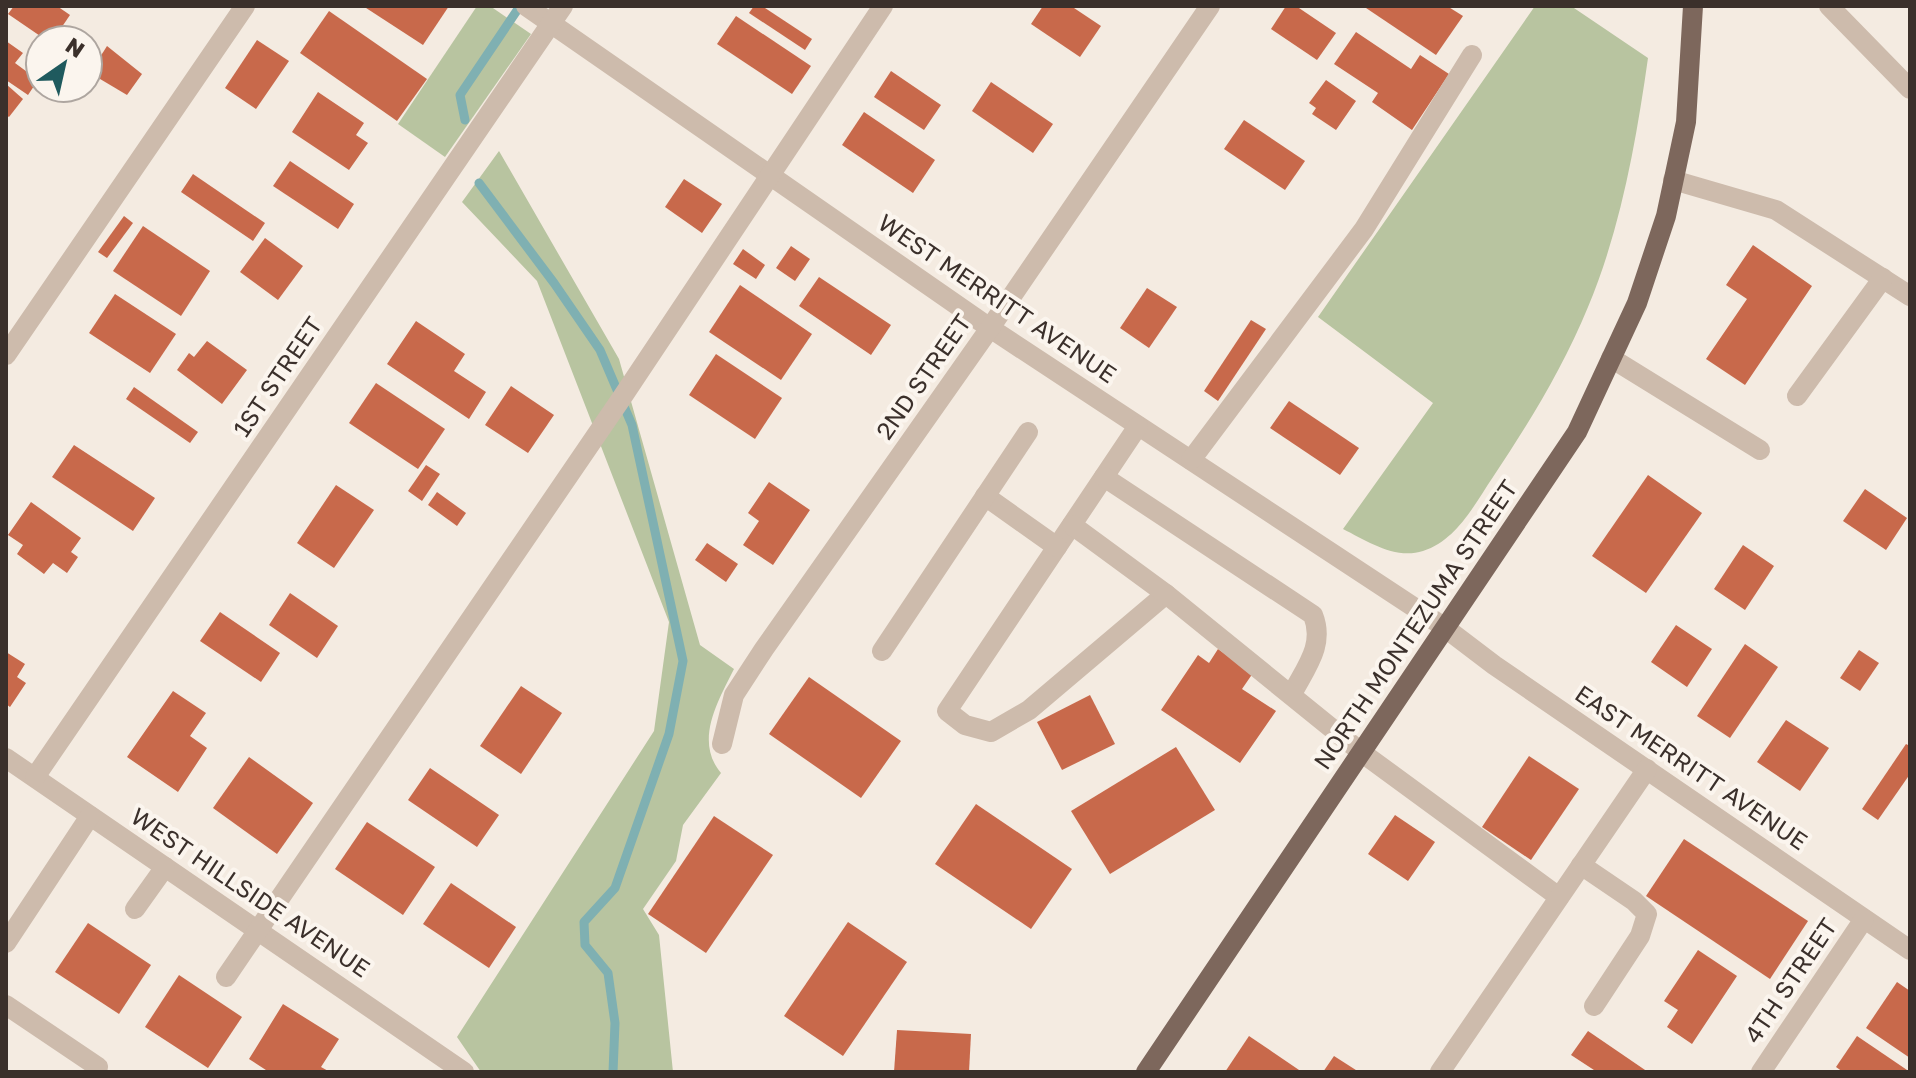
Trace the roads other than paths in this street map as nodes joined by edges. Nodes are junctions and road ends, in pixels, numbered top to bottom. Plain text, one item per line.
1 (245, 6) edge
2 (883, 6) edge
3 (1210, 6) edge
4 (1693, 6) edge
5 (1829, 6) edge
6 (546, 13) edge
7 (1472, 55) dead end
8 (1910, 89) edge
9 (771, 176) junction
10 (1673, 180) junction
11 (1883, 278) junction
12 (1910, 296) edge
13 (990, 328) junction
14 (6, 355) edge
15 (1611, 358) junction
16 (1797, 396) dead end
17 (1138, 426) junction
18 (1028, 432) dead end
19 (1760, 450) dead end
20 (1191, 460) junction
21 (1104, 477) junction
22 (985, 496) junction
23 (1072, 525) junction
24 (1057, 547) junction
25 (1166, 594) junction
26 (1444, 627) junction
27 (882, 651) dead end
28 (1292, 694) junction
29 (722, 744) dead end
30 (1361, 752) junction
31 (6, 758) edge
32 (1647, 769) junction
33 (35, 777) junction
34 (90, 816) junction
35 (1581, 865) junction
36 (165, 867) junction
37 (1559, 897) junction
38 (135, 909) dead end
39 (1864, 919) junction
40 (258, 931) junction
41 (6, 943) edge
42 (1910, 950) edge
43 (226, 977) dead end
44 (6, 1005) edge
45 (1594, 1006) dead end
46 (98, 1067) dead end
47 (464, 1072) edge
48 (1146, 1072) edge
49 (1440, 1072) edge
50 (1761, 1072) edge

1 - 14 street
2 - 9 street
3 - 13 street, 2ND STREET
4 - 10 main road, NORTH MONTEZUMA STREET
5 - 8 street
6 - 9 street, WEST MERRITT AVENUE
6 - 33 street, 1ST STREET
7 - 20 street
9 - 13 street, WEST MERRITT AVENUE
9 - 40 street
10 - 11 street
10 - 15 main road, NORTH MONTEZUMA STREET
11 - 12 street
11 - 16 street
13 - 17 street, WEST MERRITT AVENUE
13 - 29 street, 2ND STREET
15 - 19 street
15 - 26 main road, NORTH MONTEZUMA STREET
17 - 20 street, WEST MERRITT AVENUE
17 - 21 street
18 - 22 street
20 - 26 street, WEST MERRITT AVENUE
21 - 23 street
21 - 28 street
22 - 24 street
22 - 27 street
23 - 24 street
23 - 25 street
24 - 25 street
25 - 28 street
26 - 30 main road, NORTH MONTEZUMA STREET
26 - 32 street, EAST MERRITT AVENUE
28 - 30 street
30 - 37 street
30 - 48 main road, NORTH MONTEZUMA STREET
31 - 33 street, WEST HILLSIDE AVENUE
32 - 35 street
32 - 39 street, EAST MERRITT AVENUE
33 - 34 street, WEST HILLSIDE AVENUE
34 - 36 street, WEST HILLSIDE AVENUE
34 - 41 street
35 - 37 street
35 - 45 street
36 - 38 street
36 - 40 street, WEST HILLSIDE AVENUE
37 - 49 street
39 - 42 street, EAST MERRITT AVENUE
39 - 50 street, 4TH STREET
40 - 43 street
40 - 47 street, WEST HILLSIDE AVENUE
44 - 46 street

